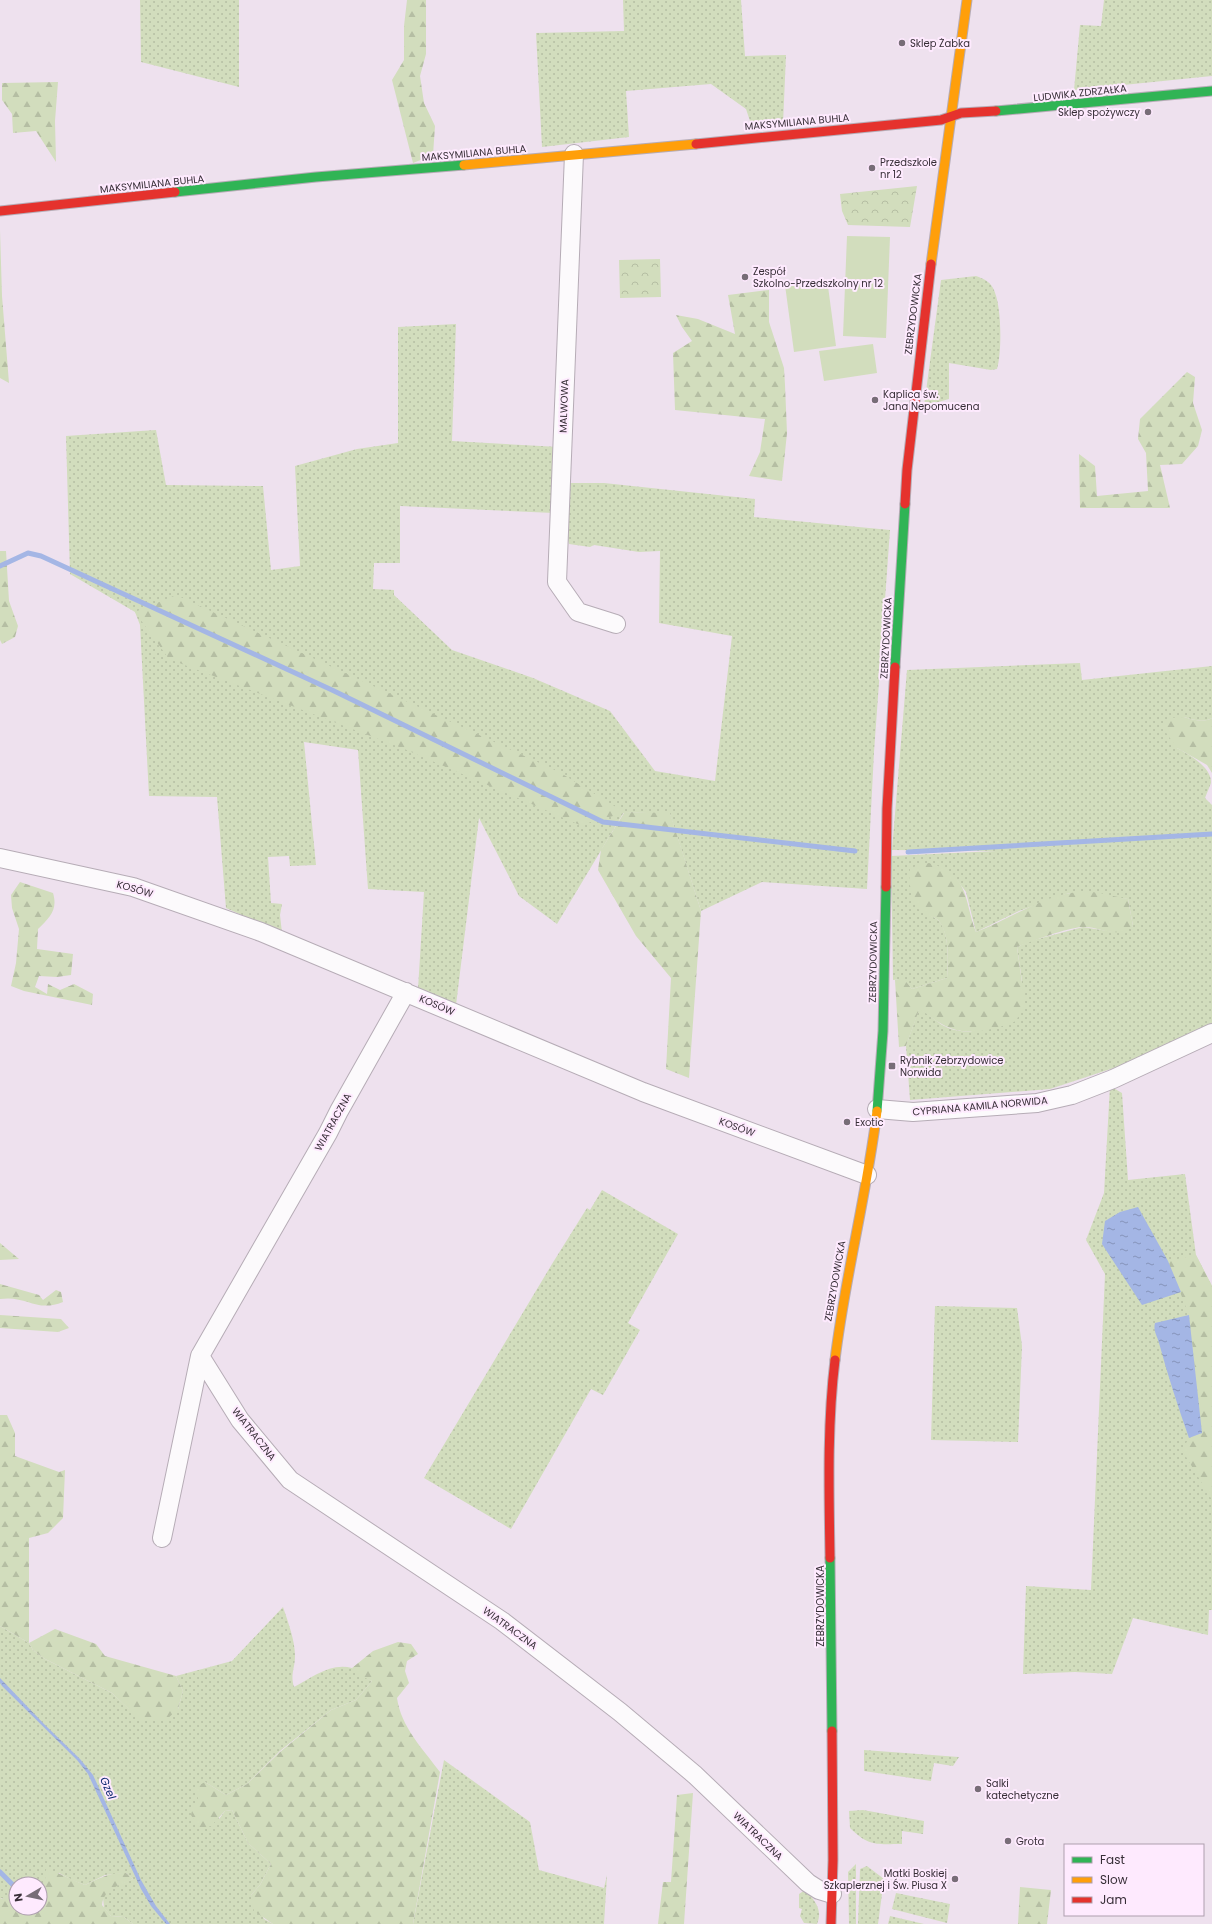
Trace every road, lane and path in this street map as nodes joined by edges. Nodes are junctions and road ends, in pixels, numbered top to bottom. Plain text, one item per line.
1 (967, 0) edge
2 (1212, 91) edge
3 (950, 116) junction
4 (574, 154) junction
5 (0, 211) edge
6 (616, 624) dead end
7 (0, 858) edge
8 (406, 992) junction
9 (1212, 1033) edge
10 (877, 1109) junction
11 (867, 1175) junction
12 (200, 1356) junction
13 (162, 1538) dead end
14 (832, 1894) junction
15 (831, 1924) edge

1 - 3 street, ZEBRZYDOWICKA
2 - 3 street, LUDWIKA ZDRZAŁKA
3 - 4 street, MAKSYMILIANA BUHLA
3 - 10 street, ZEBRZYDOWICKA
4 - 5 street, MAKSYMILIANA BUHLA
4 - 6 street, MALWOWA
7 - 8 street, KOSÓW
8 - 11 street, KOSÓW
8 - 12 street, WIATRACZNA
9 - 10 street, CYPRIANA KAMILA NORWIDA
10 - 11 street, ZEBRZYDOWICKA
11 - 14 street, ZEBRZYDOWICKA
12 - 13 street, WIATRACZNA
12 - 14 street, WIATRACZNA
14 - 15 street, ZEBRZYDOWICKA

